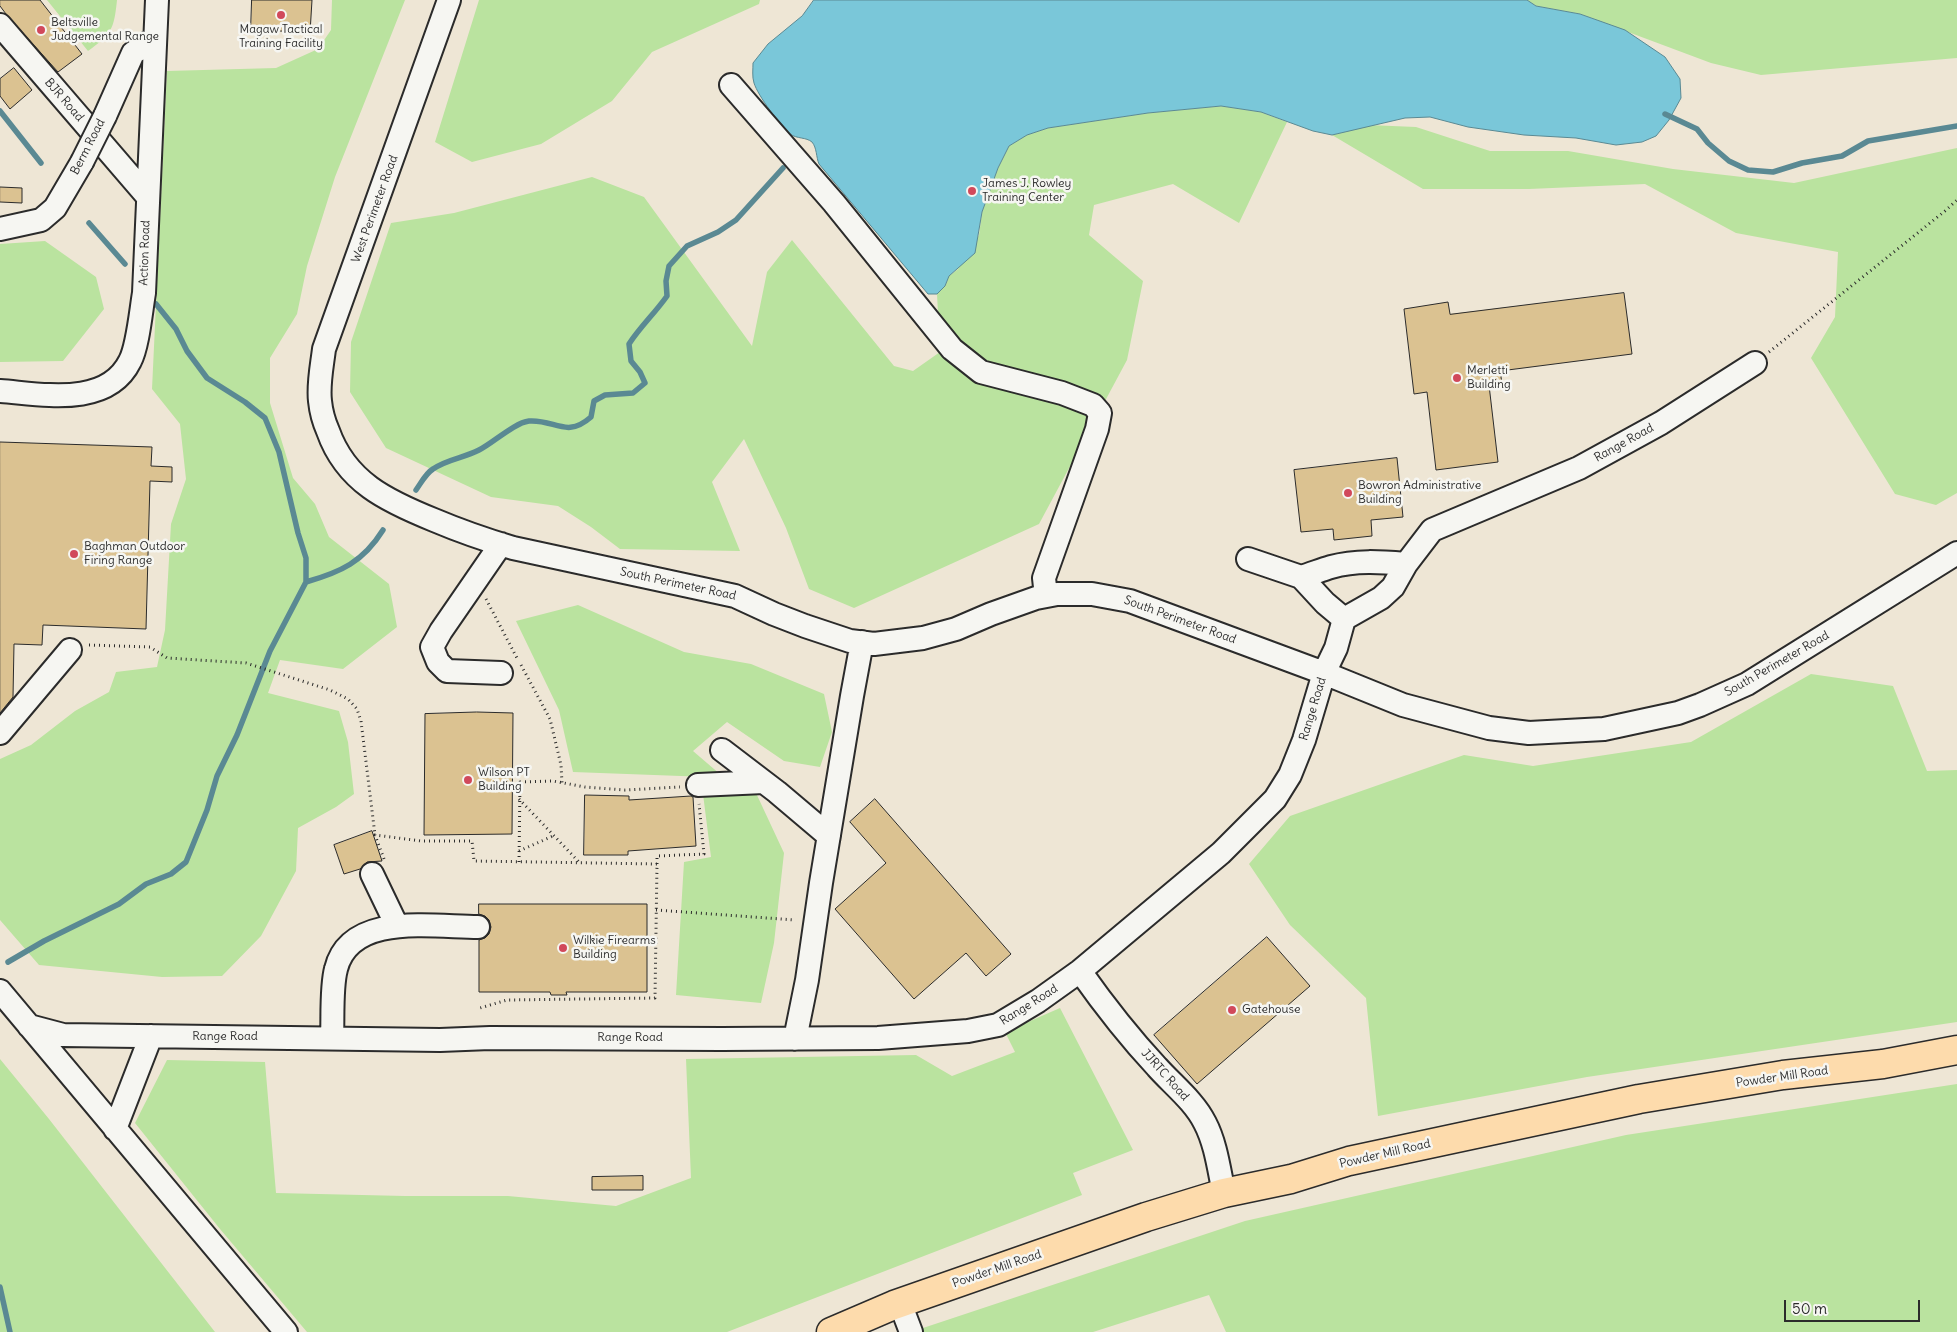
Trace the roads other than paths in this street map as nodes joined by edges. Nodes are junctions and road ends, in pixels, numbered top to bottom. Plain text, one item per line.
1 (157, 0) edge
2 (449, 0) edge
3 (0, 25) edge
4 (154, 39) junction
5 (732, 85) dead end
6 (148, 197) junction
7 (0, 229) edge
8 (1754, 363) road end
9 (0, 391) edge
10 (324, 422) joint
11 (501, 544) junction
12 (1957, 553) edge
13 (1248, 559) dead end
14 (1406, 564) junction
15 (1301, 577) junction
16 (1046, 596) junction
17 (1344, 619) junction
18 (862, 642) junction
19 (70, 650) road end
20 (501, 673) dead end
21 (1324, 673) junction
22 (0, 733) edge
23 (722, 750) dead end
24 (764, 782) junction
25 (698, 785) road end
26 (829, 836) junction
27 (377, 884) road end
28 (397, 926) junction
29 (478, 927) dead end
30 (1080, 971) junction
31 (0, 991) edge
32 (29, 1026) junction
33 (151, 1036) junction
34 (332, 1038) junction
35 (794, 1039) junction
36 (1957, 1050) edge
37 (115, 1129) junction
38 (1224, 1193) junction
39 (900, 1302) junction
40 (286, 1332) edge
41 (831, 1332) edge
42 (911, 1332) edge

1 - 4 lane, Action Road
2 - 10 lane, West Perimeter Road
3 - 6 lane, BJR Road
4 - 6 lane, Action Road
4 - 7 lane, Berm Road, bridge
5 - 16 lane
6 - 9 lane, Action Road
8 - 14 lane, Range Road
10 - 11 lane, South Perimeter Road
11 - 18 lane, South Perimeter Road
11 - 20 lane
12 - 21 lane, South Perimeter Road
13 - 15 lane
14 - 15 lane
14 - 17 lane, Range Road
15 - 17 lane
16 - 18 lane, South Perimeter Road
16 - 21 lane, South Perimeter Road
17 - 21 lane, Range Road
18 - 26 lane
19 - 22 lane
21 - 30 lane, Range Road
23 - 24 lane
24 - 25 lane
24 - 26 lane
26 - 35 lane
27 - 28 lane
28 - 29 lane
28 - 34 lane
30 - 35 lane, Range Road
30 - 38 lane, JJRTC Road
31 - 32 lane
32 - 33 lane, Range Road
32 - 37 lane
33 - 34 lane, Range Road
33 - 37 lane
34 - 35 lane, Range Road
36 - 38 main road, Powder Mill Road
37 - 40 lane
38 - 39 main road, Powder Mill Road
39 - 41 main road, Powder Mill Road
39 - 42 lane

